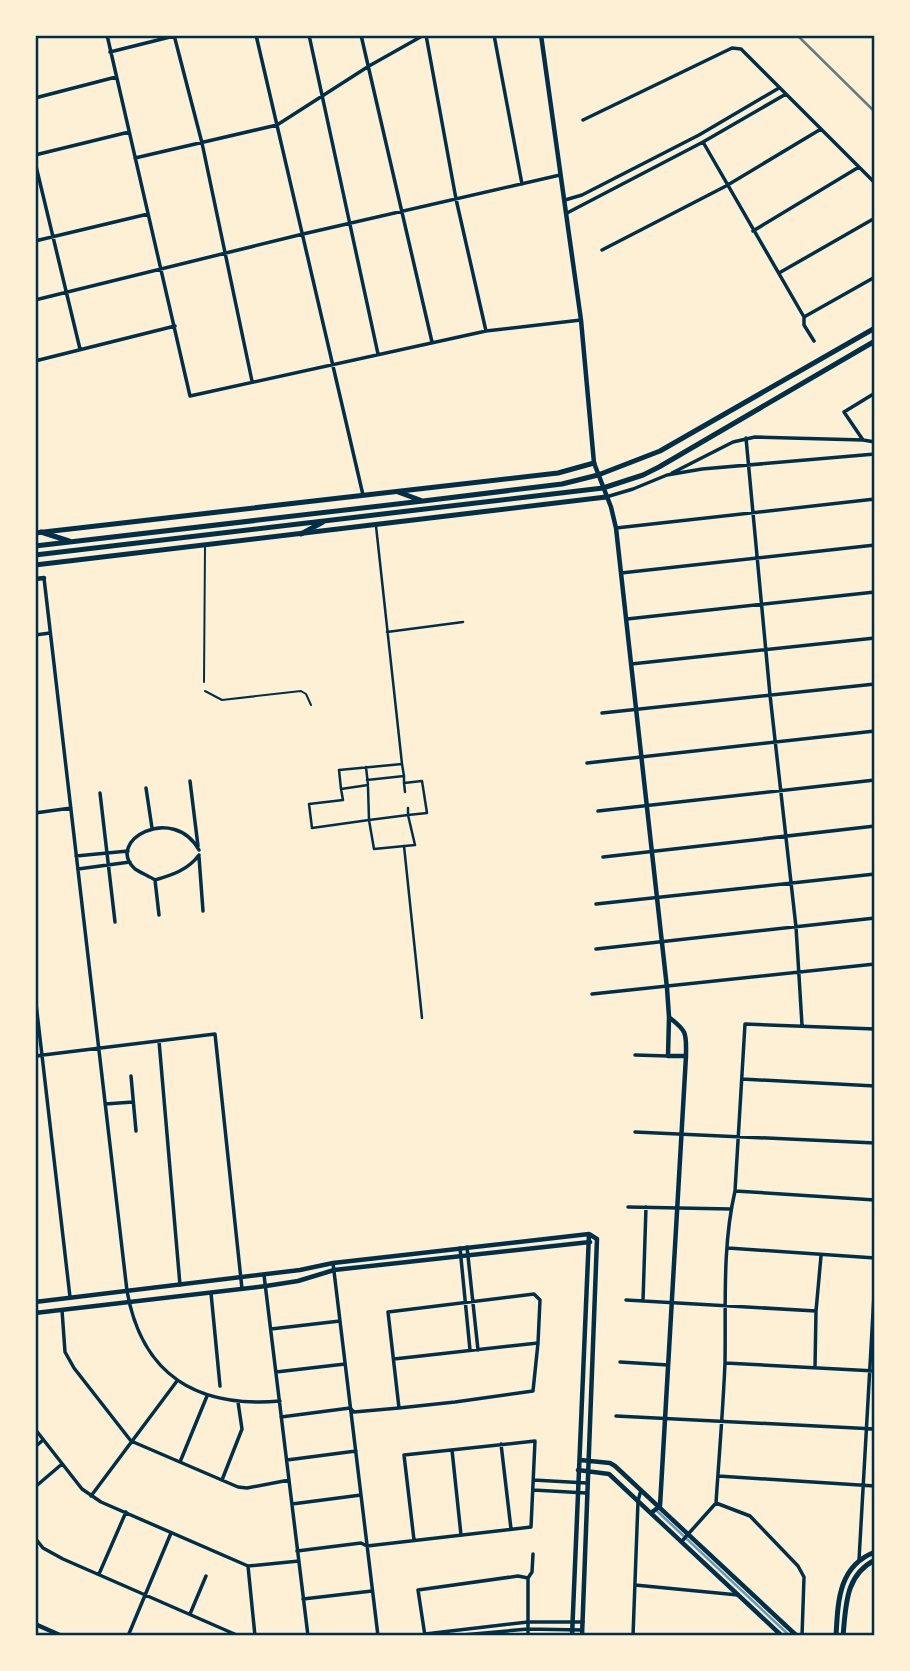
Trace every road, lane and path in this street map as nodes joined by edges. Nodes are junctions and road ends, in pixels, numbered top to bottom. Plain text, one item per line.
1 (107, 35) edge
2 (175, 35) edge
3 (256, 35) edge
4 (309, 35) edge
5 (361, 35) edge
6 (425, 35) edge
7 (494, 35) edge
8 (541, 35) edge
9 (110, 51) junction
10 (369, 66) junction
11 (117, 78) junction
12 (779, 88) junction
13 (786, 93) junction
14 (323, 95) junction
15 (35, 99) edge
16 (583, 120) dead end
17 (276, 125) junction
18 (821, 129) junction
19 (129, 132) junction
20 (699, 135) junction
21 (703, 142) junction
22 (202, 143) junction
23 (35, 155) edge
24 (135, 158) junction
25 (35, 162) edge
26 (859, 167) junction
27 (560, 175) junction
28 (875, 183) edge
29 (522, 184) junction
30 (726, 186) junction
31 (456, 199) junction
32 (565, 200) junction
33 (401, 211) junction
34 (567, 212) junction
35 (148, 214) junction
36 (875, 218) edge
37 (350, 223) junction
38 (752, 231) junction
39 (303, 234) junction
40 (53, 237) junction
41 (35, 241) edge
42 (602, 250) dead end
43 (224, 253) junction
44 (161, 269) junction
45 (779, 274) junction
46 (875, 277) edge
47 (67, 292) junction
48 (35, 300) edge
49 (804, 317) junction
50 (581, 320) junction
51 (175, 326) junction
52 (875, 328) edge
53 (486, 331) junction
54 (814, 341) dead end
55 (875, 341) edge
56 (432, 342) junction
57 (80, 349) junction
58 (378, 354) junction
59 (35, 361) edge
60 (332, 364) junction
61 (253, 382) junction
62 (875, 393) edge
63 (746, 438) junction
64 (863, 440) junction
65 (875, 442) edge
66 (875, 454) edge
67 (594, 463) junction
68 (748, 464) junction
69 (598, 475) junction
70 (667, 475) junction
71 (603, 488) junction
72 (398, 492) junction
73 (363, 496) junction
74 (606, 497) junction
75 (875, 499) edge
76 (423, 501) junction
77 (752, 511) junction
78 (325, 521) junction
79 (376, 526) junction
80 (616, 528) junction
81 (38, 533) edge
82 (301, 534) junction
83 (72, 542) junction
84 (205, 545) junction
85 (875, 545) edge
86 (35, 546) edge
87 (35, 555) edge
88 (756, 557) junction
89 (35, 565) edge
90 (621, 573) junction
91 (44, 578) joint
92 (35, 579) edge
93 (875, 592) edge
94 (761, 603) junction
95 (626, 619) junction
96 (463, 622) dead end
97 (387, 632) junction
98 (50, 633) junction
99 (35, 635) edge
100 (875, 638) edge
101 (766, 649) junction
102 (631, 664) junction
103 (204, 682) dead end
104 (875, 684) edge
105 (205, 691) dead end
106 (770, 695) junction
107 (311, 705) dead end
108 (637, 709) junction
109 (602, 713) dead end
110 (875, 731) edge
111 (776, 742) junction
112 (643, 757) junction
113 (587, 762) dead end
114 (402, 764) junction
115 (366, 767) junction
116 (404, 776) junction
117 (367, 779) junction
118 (875, 780) edge
119 (190, 781) dead end
120 (404, 783) junction
121 (368, 785) junction
122 (146, 788) dead end
123 (341, 789) junction
124 (781, 790) junction
125 (405, 792) dead end
126 (100, 793) dead end
127 (648, 805) junction
128 (71, 808) junction
129 (408, 808) dead end
130 (598, 811) dead end
131 (35, 813) edge
132 (408, 815) junction
133 (369, 820) junction
134 (875, 826) edge
135 (152, 828) junction
136 (786, 836) junction
137 (404, 846) junction
138 (128, 851) junction
139 (653, 851) junction
140 (107, 853) junction
141 (199, 853) junction
142 (76, 856) junction
143 (603, 857) dead end
144 (130, 862) junction
145 (108, 865) junction
146 (78, 869) junction
147 (875, 874) edge
148 (155, 880) junction
149 (791, 882) junction
150 (657, 898) junction
151 (596, 904) dead end
152 (204, 911) dead end
153 (159, 915) dead end
154 (875, 918) edge
155 (115, 922) dead end
156 (796, 928) junction
157 (662, 943) junction
158 (596, 949) dead end
159 (875, 964) edge
160 (801, 972) junction
161 (667, 988) junction
162 (35, 995) edge
163 (592, 995) dead end
164 (669, 1017) junction
165 (422, 1018) dead end
166 (802, 1026) junction
167 (875, 1029) edge
168 (159, 1041) junction
169 (99, 1048) junction
170 (42, 1055) junction
171 (635, 1055) dead end
172 (35, 1056) edge
173 (668, 1056) junction
174 (686, 1056) junction
175 (131, 1076) dead end
176 (742, 1079) junction
177 (875, 1086) edge
178 (133, 1102) junction
179 (105, 1104) junction
180 (136, 1131) dead end
181 (635, 1132) dead end
182 (681, 1133) junction
183 (738, 1136) junction
184 (875, 1143) edge
185 (735, 1191) junction
186 (875, 1200) edge
187 (628, 1207) dead end
188 (646, 1207) junction
189 (677, 1208) junction
190 (731, 1209) junction
191 (592, 1235) junction
192 (590, 1242) junction
193 (467, 1247) junction
194 (460, 1248) junction
195 (728, 1248) junction
196 (460, 1255) junction
197 (468, 1255) junction
198 (821, 1256) junction
199 (875, 1258) edge
200 (333, 1263) junction
201 (334, 1270) junction
202 (264, 1275) junction
203 (875, 1277) edge
204 (241, 1278) junction
205 (180, 1285) junction
206 (266, 1286) junction
207 (242, 1289) junction
208 (127, 1291) junction
209 (211, 1293) junction
210 (70, 1297) junction
211 (626, 1300) dead end
212 (643, 1301) junction
213 (671, 1301) junction
214 (35, 1302) edge
215 (129, 1302) junction
216 (473, 1302) junction
217 (465, 1303) junction
218 (725, 1306) junction
219 (62, 1310) junction
220 (816, 1311) junction
221 (35, 1313) edge
222 (874, 1314) edge
223 (340, 1321) junction
224 (271, 1329) junction
225 (538, 1343) junction
226 (470, 1350) junction
227 (478, 1350) junction
228 (393, 1359) junction
229 (620, 1362) dead end
230 (724, 1363) junction
231 (345, 1364) junction
232 (668, 1364) junction
233 (815, 1368) junction
234 (872, 1371) edge
235 (276, 1372) junction
236 (177, 1381) junction
237 (219, 1386) dead end
238 (207, 1395) junction
239 (279, 1401) junction
240 (238, 1402) junction
241 (350, 1408) junction
242 (399, 1408) junction
243 (616, 1416) dead end
244 (281, 1417) junction
245 (665, 1418) junction
246 (721, 1421) junction
247 (866, 1428) junction
248 (35, 1429) edge
249 (875, 1429) edge
250 (44, 1440) junction
251 (131, 1441) junction
252 (501, 1444) junction
253 (35, 1447) edge
254 (452, 1450) junction
255 (356, 1451) junction
256 (287, 1460) junction
257 (580, 1460) junction
258 (589, 1460) junction
259 (180, 1462) junction
260 (62, 1464) junction
261 (578, 1471) junction
262 (587, 1471) junction
263 (718, 1476) junction
264 (222, 1480) junction
265 (289, 1480) junction
266 (533, 1480) junction
267 (578, 1482) junction
268 (587, 1483) junction
269 (863, 1485) junction
270 (875, 1486) edge
271 (35, 1487) edge
272 (533, 1490) junction
273 (641, 1490) junction
274 (577, 1492) junction
275 (586, 1493) junction
276 (361, 1495) junction
277 (91, 1496) junction
278 (638, 1501) junction
279 (716, 1503) junction
280 (292, 1504) junction
281 (660, 1506) junction
282 (127, 1512) junction
283 (652, 1513) junction
284 (511, 1529) junction
285 (687, 1532) junction
286 (172, 1533) junction
287 (461, 1535) junction
288 (35, 1538) edge
289 (414, 1540) junction
290 (681, 1541) junction
291 (367, 1546) junction
292 (298, 1551) junction
293 (875, 1552) edge
294 (533, 1554) dead end
295 (859, 1560) junction
296 (875, 1560) edge
297 (299, 1561) junction
298 (248, 1566) junction
299 (99, 1574) junction
300 (206, 1576) dead end
301 (528, 1578) junction
302 (635, 1585) junction
303 (372, 1591) junction
304 (146, 1595) junction
305 (738, 1595) junction
306 (303, 1599) junction
307 (190, 1614) junction
308 (573, 1621) junction
309 (528, 1622) junction
310 (583, 1622) junction
311 (35, 1624) edge
312 (528, 1629) junction
313 (573, 1629) junction
314 (582, 1633) edge
315 (424, 1635) edge
316 (62, 1636) edge
317 (128, 1636) edge
318 (239, 1636) edge
319 (255, 1636) edge
320 (308, 1636) edge
321 (378, 1636) edge
322 (451, 1636) edge
323 (528, 1636) edge
324 (572, 1636) edge
325 (633, 1636) edge
326 (782, 1636) edge
327 (797, 1636) edge
328 (802, 1636) edge
329 (836, 1636) edge
330 (843, 1636) edge

1 - 9 street
2 - 9 street
2 - 22 street
3 - 17 street
4 - 14 street
5 - 10 street
6 - 10 street
6 - 31 street
7 - 29 street
8 - 27 street
9 - 11 street
10 - 14 street
10 - 33 street
11 - 15 street
11 - 19 street
12 - 13 street
12 - 16 street
12 - 20 street
13 - 18 street
13 - 21 street
14 - 17 street
14 - 37 street
17 - 22 street
17 - 39 street
18 - 26 street
18 - 30 street
19 - 23 street
19 - 24 street
20 - 21 street
20 - 32 street
21 - 30 street
21 - 34 street
22 - 24 street
22 - 43 street
24 - 35 street
25 - 40 street
26 - 28 street
26 - 38 street
27 - 29 street
27 - 32 street
29 - 31 street
30 - 38 street
30 - 42 street
31 - 33 street
31 - 53 street
32 - 34 street
33 - 37 street
33 - 56 street
34 - 50 street
35 - 40 street
35 - 44 street
36 - 45 street
37 - 39 street
37 - 58 street
38 - 45 street
39 - 43 street
39 - 60 street
40 - 41 street
40 - 47 street
43 - 44 street
43 - 61 street
44 - 47 street
44 - 51 street
45 - 49 street
46 - 49 street
47 - 48 street
47 - 57 street
49 - 54 street
50 - 53 street
50 - 67 street
51 - 57 street
51 - 61 street
52 - 69 main road
53 - 56 street
55 - 71 main road
56 - 58 street
57 - 59 street
58 - 60 street
60 - 61 street
60 - 73 street
62 - 64 street
63 - 64 street
63 - 68 street
63 - 70 street
64 - 65 street
66 - 68 street
67 - 69 street
67 - 72 main road
68 - 70 street
68 - 77 street
69 - 71 street
69 - 76 main road
70 - 74 street
71 - 74 street
71 - 78 main road
72 - 73 main road
72 - 76 main road
73 - 81 main road
74 - 79 main road
74 - 80 street
75 - 77 street
76 - 83 main road
77 - 80 street
77 - 88 street
78 - 82 main road
78 - 87 main road
79 - 82 main road
79 - 97 street
80 - 90 street
81 - 83 main road
82 - 84 main road
83 - 86 main road
84 - 89 main road
84 - 103 lane
85 - 88 street
88 - 90 street
88 - 94 street
90 - 95 street
91 - 92 street
91 - 98 street
93 - 94 street
94 - 95 street
94 - 101 street
95 - 102 street
96 - 97 street
97 - 114 street
98 - 99 street
98 - 128 street
100 - 101 street
101 - 102 street
101 - 106 street
102 - 108 street
104 - 106 street
105 - 107 lane
106 - 108 street
106 - 111 street
108 - 109 street
108 - 112 street
110 - 111 street
111 - 112 street
111 - 124 street
112 - 113 street
112 - 127 street
114 - 115 street
114 - 116 street
115 - 117 street
115 - 123 street
116 - 117 street
116 - 120 street
117 - 121 street
118 - 124 street
119 - 141 street
120 - 125 street
120 - 132 street
121 - 123 street
121 - 133 street
122 - 135 street
123 - 133 street
124 - 127 street
124 - 136 street
126 - 140 street
127 - 130 street
127 - 139 street
128 - 131 street
128 - 142 street
129 - 132 street
132 - 133 street
132 - 137 street
133 - 137 street
134 - 136 street
135 - 138 street
135 - 141 street
136 - 139 street
136 - 149 street
137 - 165 street
138 - 140 street
138 - 144 street
139 - 143 street
139 - 150 street
140 - 142 street
140 - 145 street
141 - 148 street
141 - 152 street
142 - 146 street
144 - 145 street
144 - 148 street
145 - 146 street
145 - 155 street
146 - 169 street
147 - 149 street
148 - 153 street
149 - 150 street
149 - 156 street
150 - 151 street
150 - 157 street
154 - 156 street
156 - 157 street
156 - 160 street
157 - 158 street
157 - 161 street
159 - 160 street
160 - 161 street
160 - 166 street
161 - 163 street
161 - 164 street
162 - 170 street
164 - 173 street
164 - 174 street
166 - 167 street
166 - 176 street
168 - 169 street
168 - 204 street
168 - 205 street
169 - 170 street
169 - 179 street
170 - 172 street
170 - 210 street
171 - 173 street
173 - 174 street
174 - 182 street
175 - 178 street
176 - 177 street
176 - 183 street
178 - 179 street
178 - 180 street
179 - 208 street
181 - 182 street
182 - 183 street
182 - 189 street
183 - 184 street
183 - 185 street
185 - 186 street
185 - 190 street
187 - 188 street
188 - 189 street
188 - 212 street
189 - 190 street
189 - 213 street
190 - 195 street
191 - 192 street
191 - 193 street
191 - 258 street
192 - 197 street
192 - 257 street
193 - 194 street
193 - 197 street
194 - 196 street
194 - 200 street
195 - 198 street
195 - 218 street
196 - 197 street
196 - 201 street
196 - 217 street
197 - 216 street
198 - 199 street
198 - 220 street
200 - 201 street
200 - 202 street
201 - 206 street
201 - 223 street
202 - 204 street
202 - 206 street
203 - 222 street
204 - 205 street
204 - 207 street
205 - 208 street
206 - 207 street
206 - 224 street
207 - 209 street
208 - 210 street
208 - 215 street
209 - 215 street
209 - 237 street
210 - 214 street
211 - 212 street
212 - 213 street
213 - 218 street
213 - 232 street
215 - 219 street
215 - 236 street
216 - 217 street
216 - 225 street
216 - 227 street
217 - 226 street
217 - 228 street
218 - 220 street
218 - 230 street
219 - 221 street
219 - 251 street
220 - 233 street
222 - 234 street
223 - 224 street
223 - 231 street
224 - 235 street
225 - 227 street
225 - 242 street
226 - 227 street
226 - 228 street
228 - 242 street
229 - 232 street
230 - 233 street
230 - 246 street
231 - 235 street
231 - 241 street
232 - 245 street
233 - 234 street
234 - 247 street
235 - 239 street
236 - 238 street
236 - 251 street
238 - 240 street
238 - 259 street
239 - 240 street
239 - 244 street
240 - 264 street
241 - 242 street
241 - 244 street
241 - 255 street
243 - 245 street
244 - 256 street
245 - 246 street
245 - 281 street
246 - 247 street
246 - 263 street
247 - 249 street
247 - 269 street
248 - 250 street
250 - 253 street
250 - 260 street
251 - 259 street
251 - 277 street
252 - 254 street
252 - 266 street
252 - 284 street
254 - 287 street
254 - 289 street
255 - 256 street
255 - 276 street
256 - 265 street
257 - 258 street
257 - 261 street
258 - 262 street
258 - 273 street
259 - 264 street
260 - 271 street
260 - 277 street
261 - 262 street
261 - 267 street
262 - 268 street
262 - 278 street
263 - 269 street
263 - 279 street
264 - 265 street
265 - 280 street
266 - 267 street
266 - 272 street
267 - 268 street
267 - 274 street
268 - 275 street
269 - 270 street
269 - 295 street
272 - 274 street
272 - 284 street
273 - 278 street
273 - 281 street
274 - 275 street
274 - 308 street
275 - 310 street
276 - 280 street
276 - 291 street
277 - 282 street
278 - 283 street
278 - 302 street
279 - 285 street
279 - 328 street
280 - 292 street
281 - 283 street
281 - 285 street
282 - 286 street
282 - 299 street
283 - 290 street
284 - 287 street
285 - 290 street
285 - 327 street
286 - 298 street
286 - 304 street
287 - 289 street
288 - 299 street
289 - 291 street
290 - 305 street
291 - 292 street
291 - 303 street
292 - 297 street
293 - 295 main road
294 - 301 street
295 - 329 main road
296 - 330 main road
297 - 298 street
297 - 306 street
298 - 319 street
299 - 304 street
300 - 307 street
301 - 309 street
301 - 315 street
302 - 305 street
302 - 325 street
303 - 306 street
303 - 321 street
304 - 307 street
304 - 317 street
305 - 326 street
306 - 320 street
307 - 318 street
308 - 309 street
308 - 310 street
308 - 313 street
309 - 312 street
309 - 315 street
310 - 314 street
311 - 316 street
312 - 313 street
312 - 322 street
312 - 323 street
313 - 314 street
313 - 324 street

